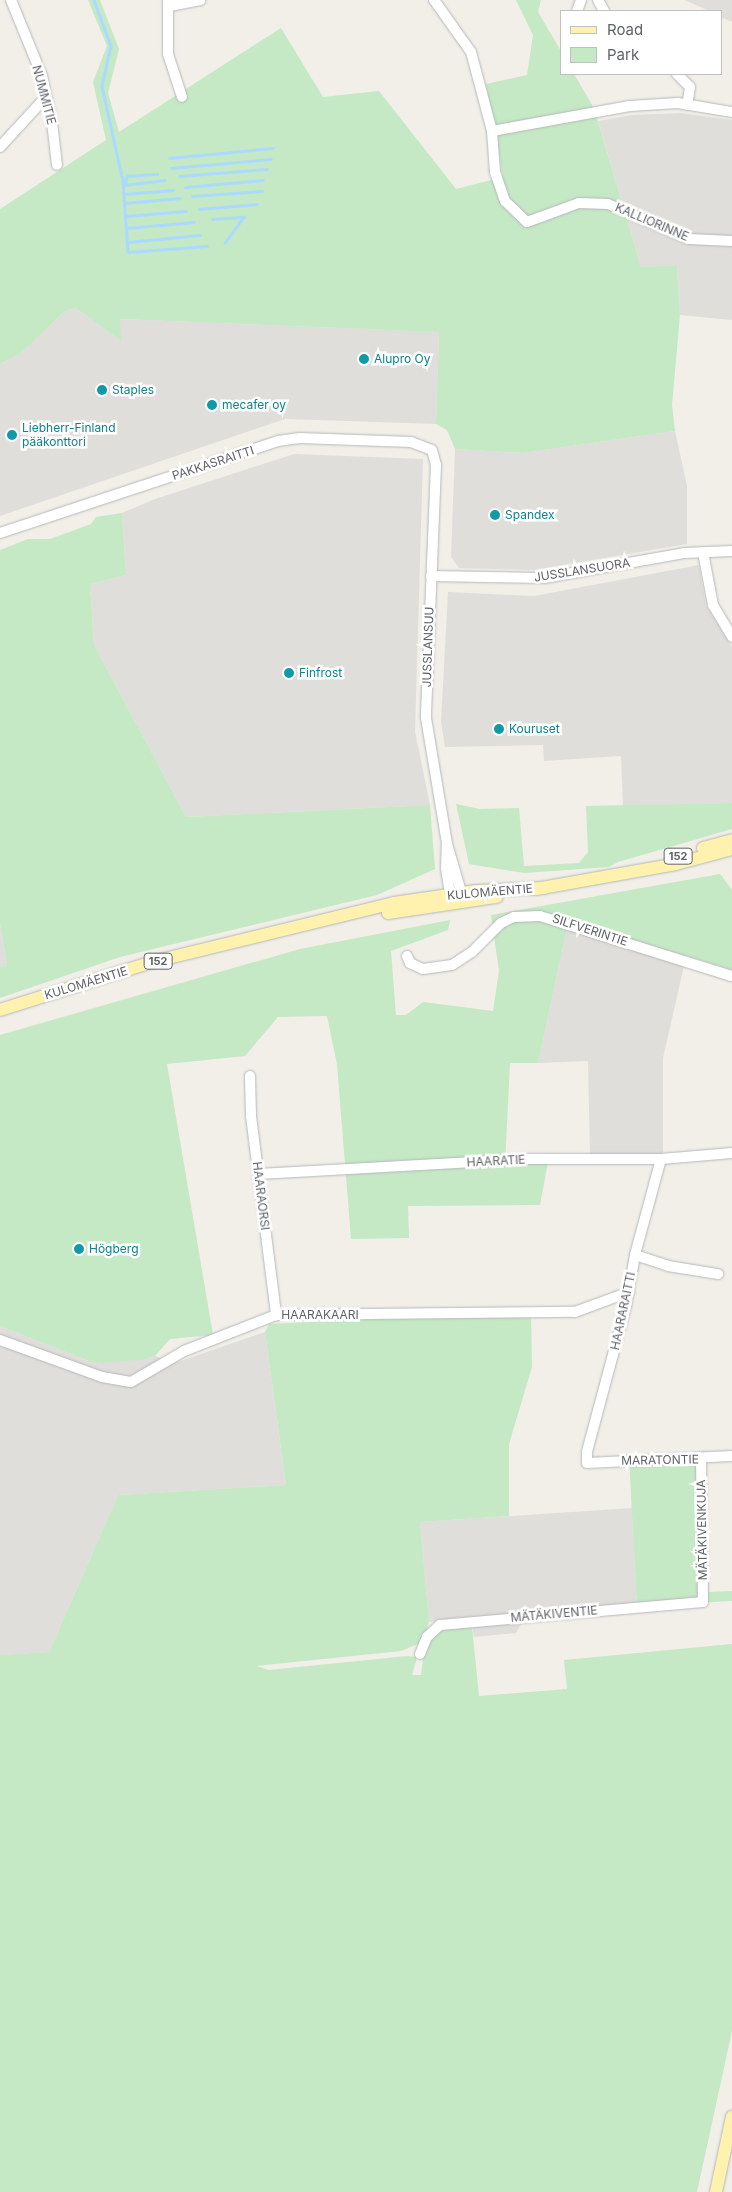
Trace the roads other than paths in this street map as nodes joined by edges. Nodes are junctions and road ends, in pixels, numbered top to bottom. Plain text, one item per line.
1 (11, 0) edge
2 (200, 0) edge
3 (434, 0) edge
4 (169, 3) edge
5 (678, 75) edge
6 (182, 96) dead end
7 (44, 98) junction
8 (687, 105) junction
9 (732, 112) edge
10 (492, 131) junction
11 (0, 148) edge
12 (57, 165) dead end
13 (732, 242) edge
14 (432, 450) joint
15 (0, 534) edge
16 (732, 551) edge
17 (703, 552) junction
18 (431, 576) junction
19 (732, 637) edge
20 (732, 840) edge
21 (732, 849) edge
22 (625, 874) junction
23 (456, 896) junction
24 (407, 956) dead end
25 (732, 976) edge
26 (0, 1010) edge
27 (250, 1076) dead end
28 (732, 1153) edge
29 (662, 1159) junction
30 (259, 1174) junction
31 (635, 1255) junction
32 (718, 1274) dead end
33 (629, 1292) junction
34 (276, 1316) junction
35 (0, 1340) edge
36 (732, 1456) edge
37 (701, 1459) junction
38 (587, 1462) joint
39 (703, 1602) joint
40 (420, 1654) dead end
41 (732, 2117) edge
42 (716, 2192) edge

1 - 7 street, NUMMITIE
2 - 4 street
3 - 10 street, KALLIORINNE
4 - 6 street
5 - 8 street
7 - 11 street
7 - 12 street, NUMMITIE
8 - 9 street
8 - 10 street
10 - 13 street, KALLIORINNE
14 - 15 street, PAKKASRAITTI
14 - 18 street, JUSSLANSUU
16 - 17 street, JUSSLANSUORA
17 - 18 street, JUSSLANSUORA
17 - 19 street
18 - 23 street, JUSSLANSUU
20 - 22 main road, KULOMÄENTIE / 152
21 - 22 main road, KULOMÄENTIE / 152
22 - 23 main road, KULOMÄENTIE / 152
23 - 26 main road, KULOMÄENTIE / 152
24 - 25 street, SILFVERINTIE
27 - 30 street, HAARAORSI
28 - 29 street, HAARATIE
29 - 30 street, HAARATIE
29 - 31 street, HAARARAITTI
30 - 34 street, HAARAORSI
31 - 32 street
31 - 33 street, HAARARAITTI
33 - 34 street, HAARAKAARI
33 - 38 street, HAARARAITTI
34 - 35 street, HAARAKAARI
36 - 37 street, MARATONTIE
37 - 38 street, MARATONTIE
37 - 39 street, MÄTÄKIVENKUJA
39 - 40 street, MÄTÄKIVENTIE
41 - 42 main road

